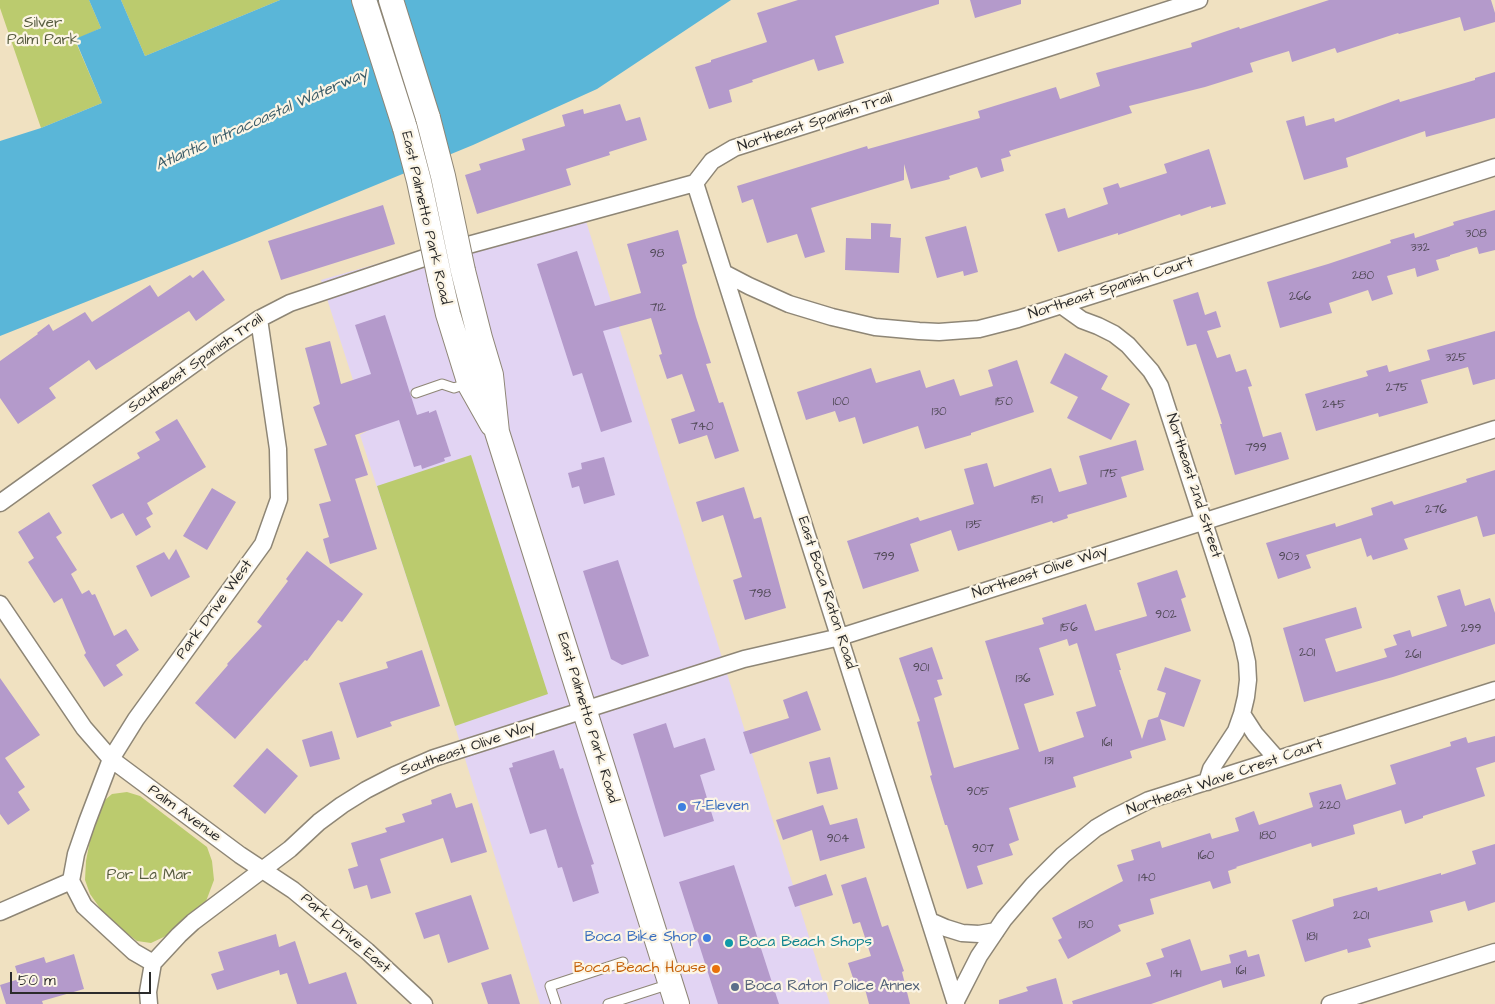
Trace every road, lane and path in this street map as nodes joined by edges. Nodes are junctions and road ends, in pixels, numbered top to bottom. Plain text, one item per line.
1 (364, 0) edge
2 (391, 0) edge
3 (1199, 0) edge
4 (1495, 167) edge
5 (695, 183) junction
6 (724, 273) junction
7 (1061, 305) junction
8 (259, 319) junction
9 (469, 383) junction
10 (416, 393) dead end
11 (1495, 429) edge
12 (497, 432) junction
13 (0, 503) edge
14 (1204, 521) junction
15 (0, 604) edge
16 (840, 637) junction
17 (1495, 690) edge
18 (584, 710) junction
19 (1242, 714) junction
20 (111, 759) junction
21 (1277, 759) junction
22 (1207, 782) junction
23 (262, 870) junction
24 (71, 881) junction
25 (0, 912) edge
26 (930, 921) junction
27 (996, 931) junction
28 (1495, 952) edge
29 (623, 962) dead end
30 (153, 964) junction
31 (674, 994) edge
32 (956, 1002) edge
33 (149, 1004) edge
34 (424, 1004) edge
35 (556, 1004) edge
36 (608, 1004) edge
37 (1330, 1004) edge

1 - 9 main road, East Palmetto Park Road, bridge
2 - 12 main road, East Palmetto Park Road, bridge
3 - 5 street, Northeast Spanish Trail
4 - 7 street, Northeast Spanish Court
5 - 6 street, East Boca Raton Road
5 - 8 street, Southeast Spanish Trail
6 - 7 street, Northeast Spanish Court
6 - 16 street, East Boca Raton Road
7 - 14 street, Northeast 2nd Street
8 - 13 street, Southeast Spanish Trail
8 - 20 street, Park Drive West
9 - 10 lane
9 - 12 main road, East Palmetto Park Road
11 - 14 street, Northeast Olive Way
12 - 18 main road, East Palmetto Park Road
14 - 16 street, Northeast Olive Way
14 - 19 street, Northeast 2nd Street
15 - 20 street, Palm Avenue
16 - 18 street, Northeast Olive Way
16 - 26 street, East Boca Raton Road
17 - 21 street, Northeast Wave Crest Court
18 - 23 street, Southeast Olive Way
18 - 31 main road, East Palmetto Park Road
19 - 21 street
19 - 22 street, Northeast 2nd Street
20 - 23 street, Palm Avenue
20 - 24 street, Park Drive West
21 - 22 street, Northeast Wave Crest Court
22 - 27 street, Northeast Wave Crest Court
23 - 30 street
23 - 34 street, Park Drive East
24 - 25 street
24 - 30 street
26 - 27 street
26 - 32 street, East Boca Raton Road
27 - 32 street, Northeast Wave Crest Court
28 - 37 street
29 - 35 lane
30 - 33 street
31 - 36 lane

